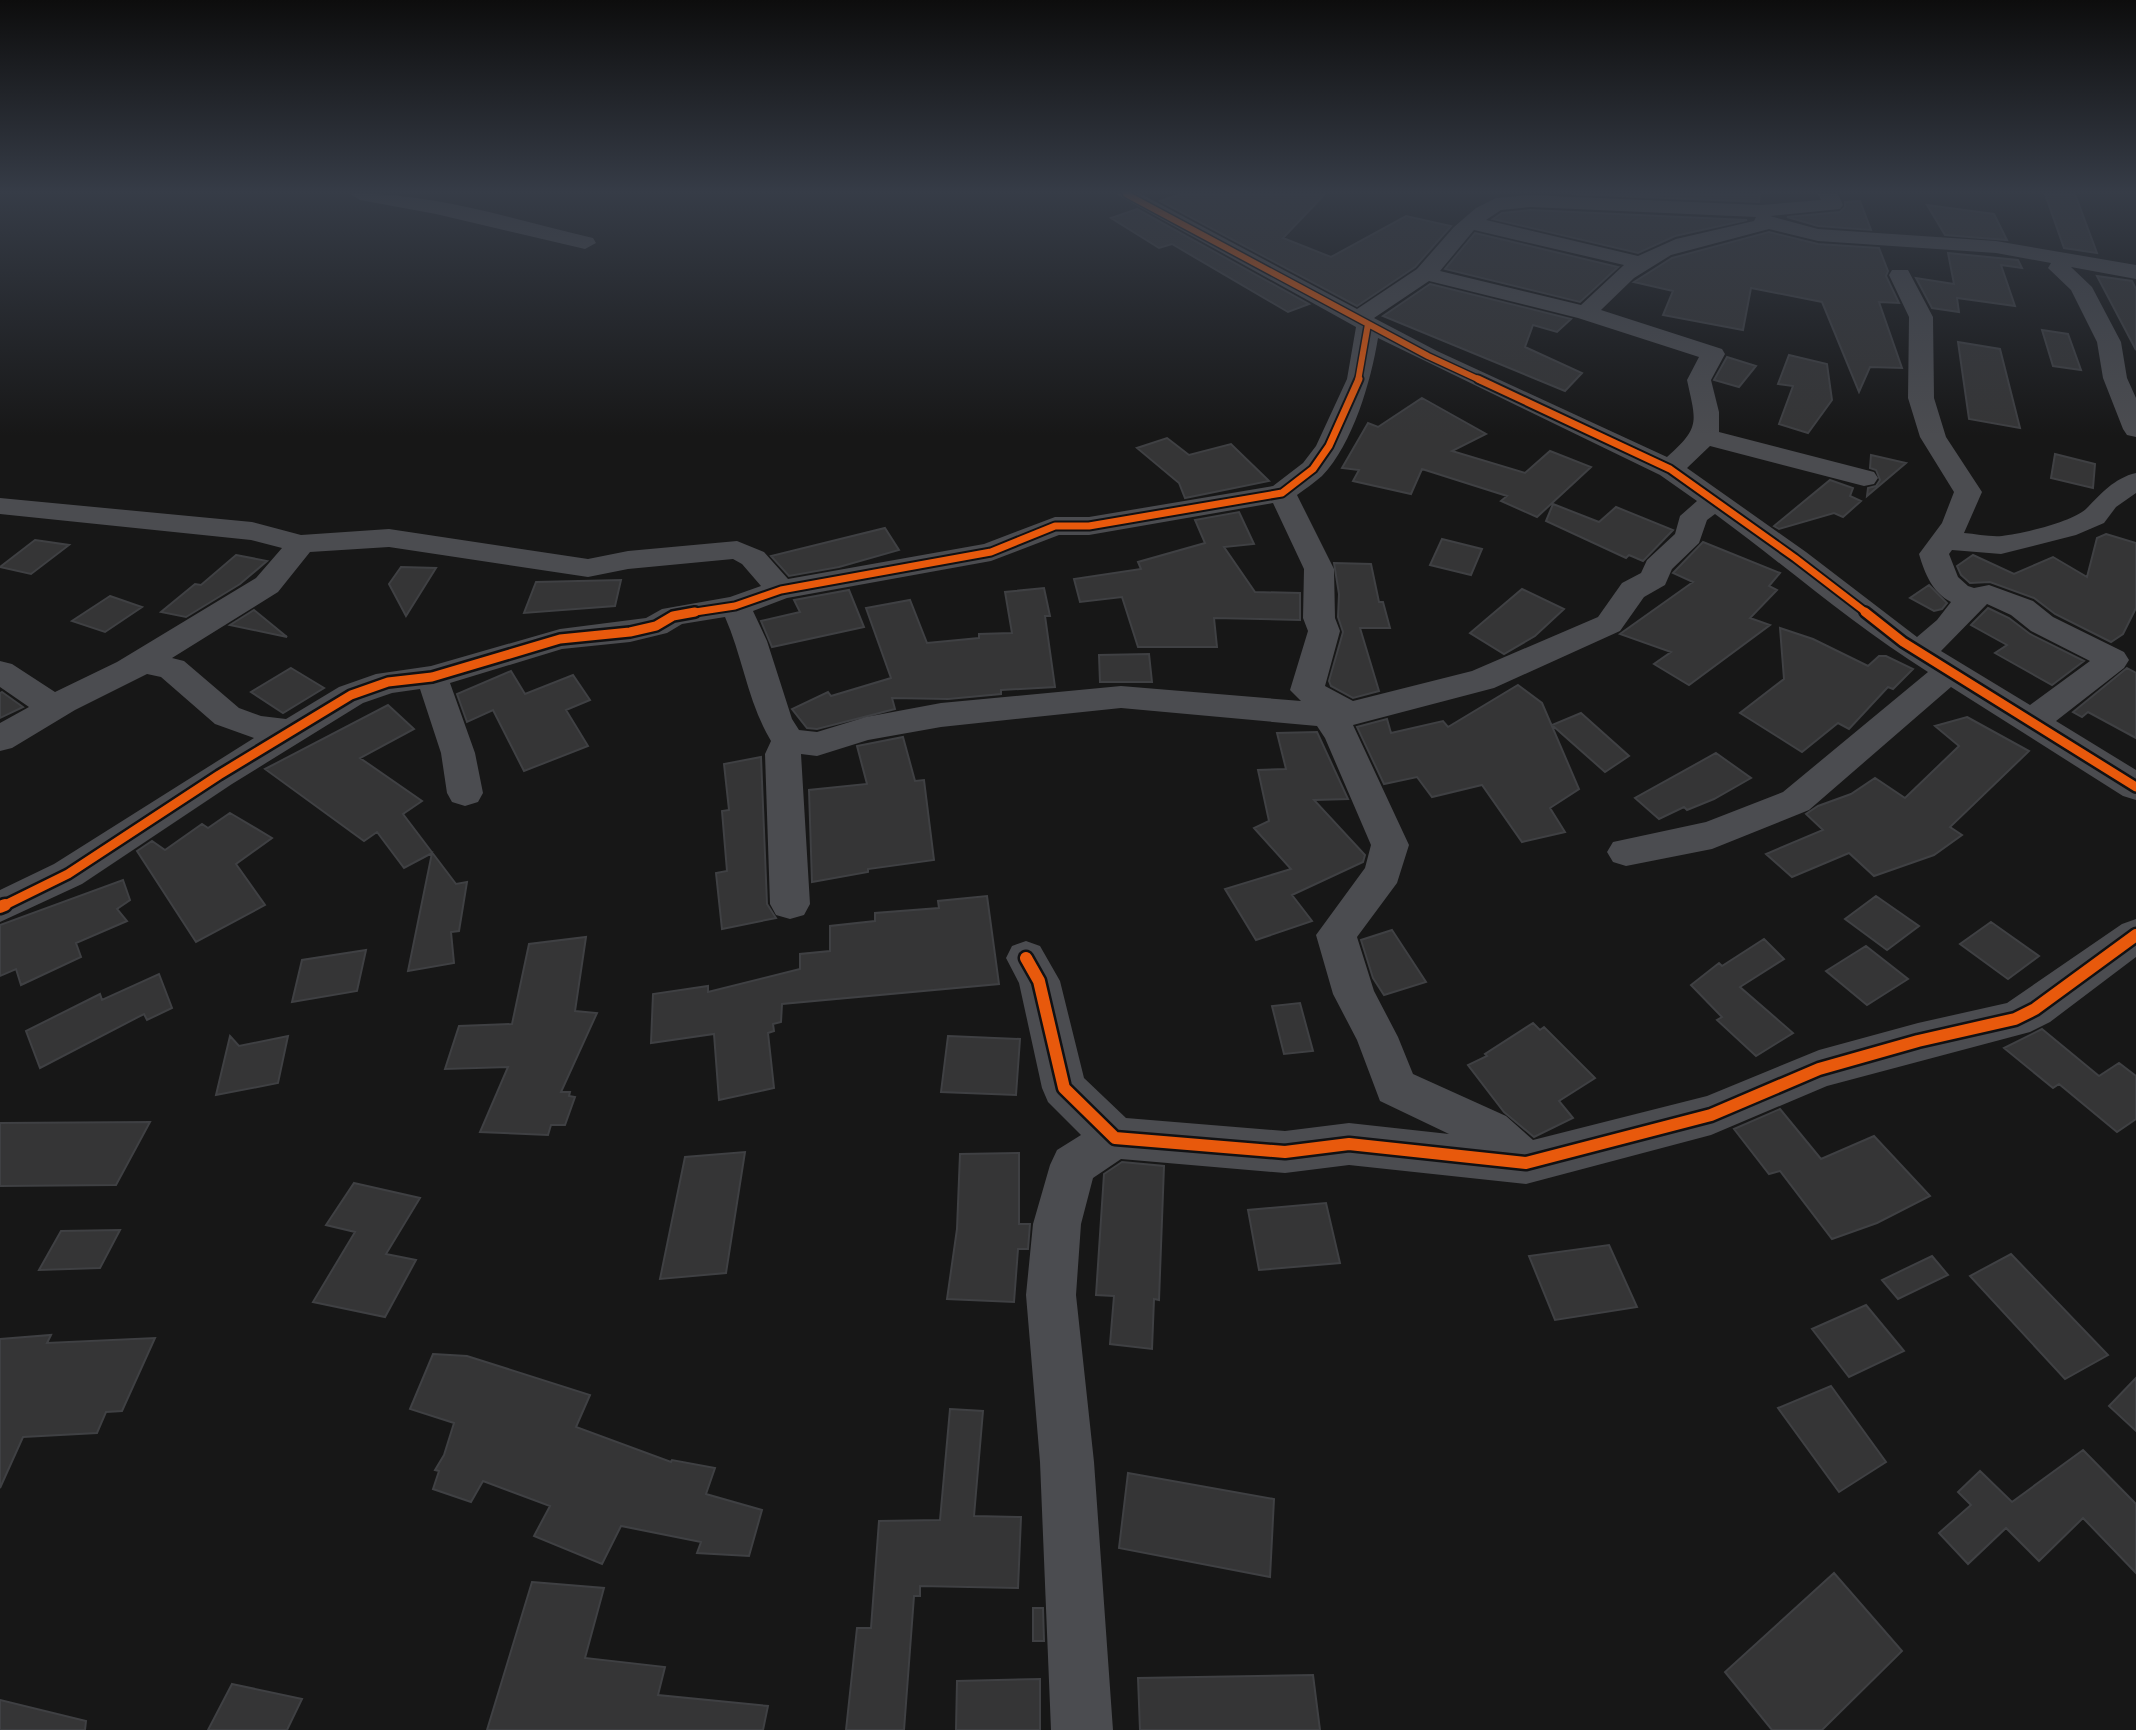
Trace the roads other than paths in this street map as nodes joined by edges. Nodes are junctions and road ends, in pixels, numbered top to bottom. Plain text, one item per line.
1 (1277, 275) edge
2 (1424, 275) edge
3 (1428, 275) edge
4 (1624, 275) edge
5 (1900, 275) dead end
6 (2067, 275) edge
7 (1586, 313) junction
8 (1363, 321) junction
9 (2136, 429) edge
10 (1706, 437) junction
11 (1670, 469) junction
12 (1864, 478) dead end
13 (2136, 481) edge
14 (1282, 493) junction
15 (1716, 500) junction
16 (0, 506) edge
17 (1944, 540) junction
18 (301, 544) junction
19 (781, 590) junction
20 (1974, 598) junction
21 (735, 606) junction
22 (143, 662) junction
23 (1936, 662) junction
24 (0, 672) edge
25 (432, 677) junction
26 (54, 707) junction
27 (1338, 715) junction
28 (2030, 723) junction
29 (291, 731) junction
30 (0, 739) edge
31 (788, 741) junction
32 (2136, 787) edge
33 (465, 793) dead end
34 (1626, 852) dead end
35 (790, 904) dead end
36 (0, 907) edge
37 (2136, 935) edge
38 (1026, 958) dead end
39 (1115, 1138) junction
40 (1526, 1163) junction
41 (1082, 1730) edge

1 - 8 street
2 - 8 street
3 - 7 street
4 - 7 street
5 - 17 street
6 - 9 street
7 - 10 street
8 - 11 street
8 - 14 street
10 - 11 street
10 - 12 street
11 - 15 street
13 - 17 street
14 - 19 street
14 - 27 street
15 - 23 street
15 - 27 street
16 - 18 street
17 - 20 street
18 - 19 street
18 - 22 street
19 - 21 street
20 - 23 street
20 - 28 street
21 - 25 street
21 - 31 street
22 - 26 street
22 - 29 street
23 - 28 street
23 - 34 street
24 - 26 street
25 - 29 street
25 - 33 street
26 - 30 street
27 - 31 street
27 - 40 street
28 - 32 street
29 - 36 street
31 - 35 street
37 - 40 street
38 - 39 street
39 - 40 street
39 - 41 street

